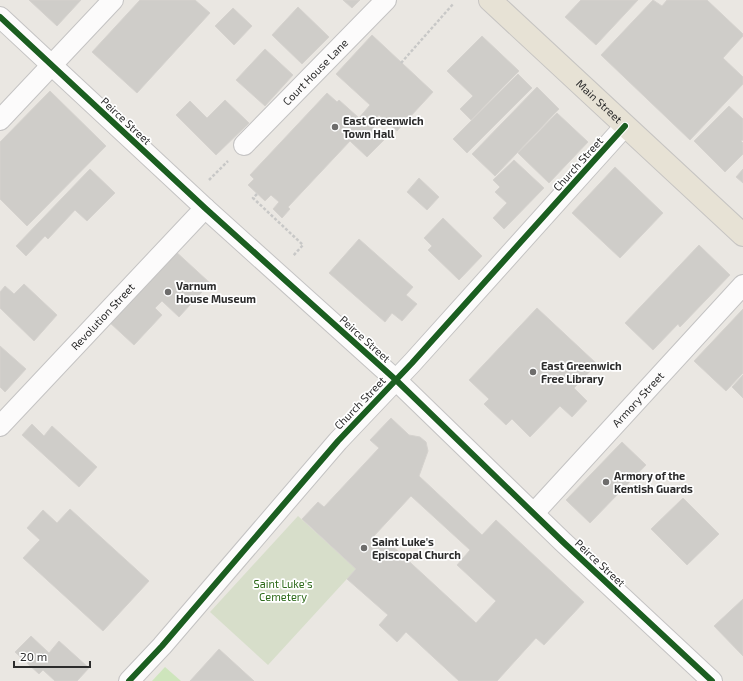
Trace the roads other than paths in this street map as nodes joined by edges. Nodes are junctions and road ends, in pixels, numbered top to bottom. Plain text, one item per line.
1 (113, 0) edge
2 (386, 0) edge
3 (490, 0) edge
4 (0, 17) edge
5 (52, 65) junction
6 (0, 120) edge
7 (626, 126) junction
8 (244, 145) road end
9 (199, 203) junction
10 (743, 235) edge
11 (743, 286) edge
12 (396, 380) junction
13 (0, 426) edge
14 (534, 513) junction
15 (129, 681) edge
16 (712, 681) edge

1 - 5 street
2 - 8 street, Court House Lane
3 - 7 main road, Main Street
4 - 5 street, Peirce Street
5 - 6 street
5 - 9 street, Peirce Street
7 - 10 main road, Main Street
7 - 12 street, Church Street
9 - 12 street, Peirce Street
9 - 13 street, Revolution Street
11 - 14 street, Armory Street
12 - 14 street, Peirce Street
12 - 15 street, Church Street
14 - 16 street, Peirce Street

